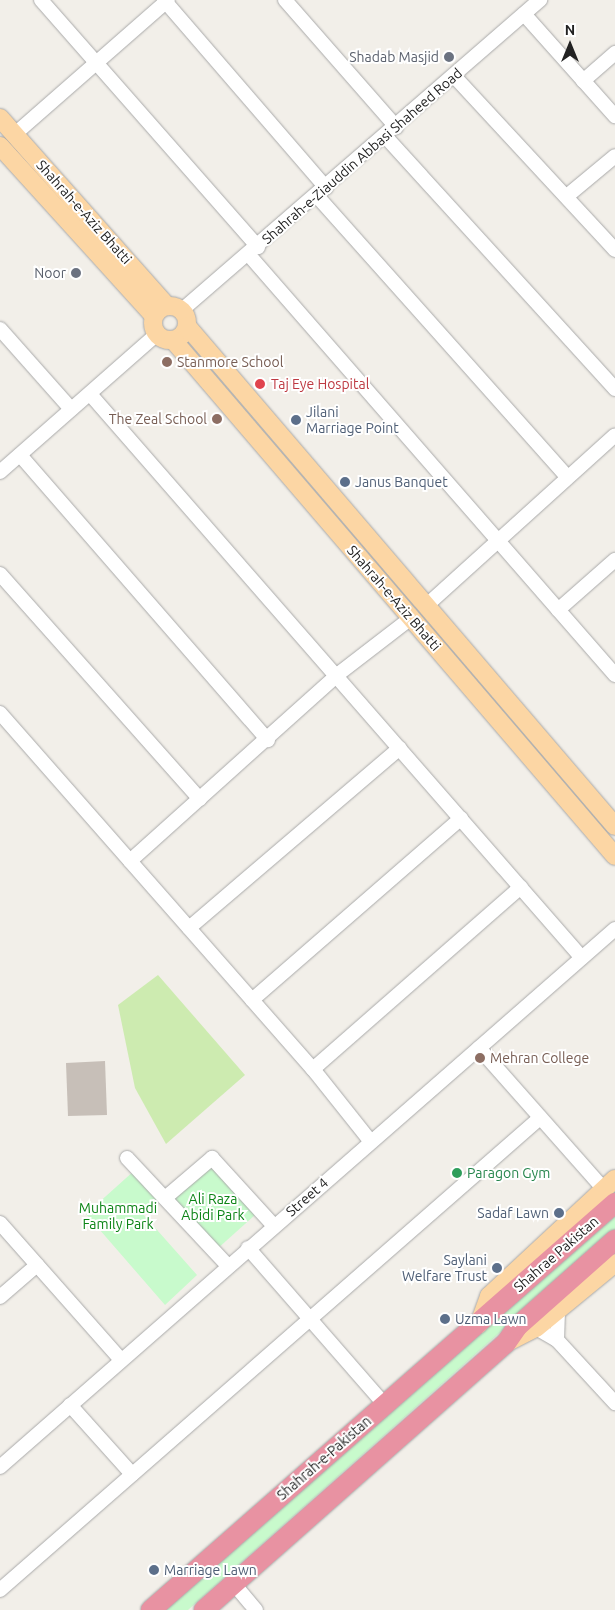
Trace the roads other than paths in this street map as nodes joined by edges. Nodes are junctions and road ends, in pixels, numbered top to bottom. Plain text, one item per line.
1 (41, 0) edge
2 (285, 0) edge
3 (540, 0) edge
4 (166, 1) edge
5 (524, 14) junction
6 (615, 53) edge
7 (96, 64) junction
8 (454, 76) junction
9 (583, 81) junction
10 (615, 116) edge
11 (0, 118) edge
12 (390, 132) junction
13 (15, 134) junction
14 (0, 146) edge
15 (615, 156) edge
16 (322, 192) junction
17 (567, 196) junction
18 (615, 250) edge
19 (253, 251) junction
20 (173, 315) junction
21 (0, 329) edge
22 (165, 338) junction
23 (615, 389) edge
24 (90, 394) junction
25 (70, 409) junction
26 (615, 435) edge
27 (20, 455) junction
28 (0, 472) edge
29 (567, 477) junction
30 (497, 539) junction
31 (615, 560) edge
32 (0, 574) edge
33 (427, 605) junction
34 (558, 610) junction
35 (411, 618) junction
36 (337, 675) junction
37 (615, 675) edge
38 (0, 712) edge
39 (5, 727) edge
40 (268, 740) junction
41 (400, 748) junction
42 (200, 799) junction
43 (462, 818) junction
44 (615, 826) edge
45 (615, 856) edge
46 (130, 861) junction
47 (521, 887) junction
48 (189, 928) junction
49 (615, 929) edge
50 (582, 958) junction
51 (252, 1000) junction
52 (479, 1048) junction
53 (313, 1069) junction
54 (540, 1118) junction
55 (371, 1142) junction
56 (127, 1158) dead end
57 (611, 1190) edge
58 (165, 1198) junction
59 (0, 1223) edge
60 (274, 1226) junction
61 (615, 1240) edge
62 (248, 1248) junction
63 (615, 1263) edge
64 (37, 1265) junction
65 (228, 1266) junction
66 (0, 1297) edge
67 (497, 1306) joint
68 (558, 1309) junction
69 (308, 1318) junction
70 (479, 1324) junction
71 (527, 1327) junction
72 (557, 1340) junction
73 (121, 1360) junction
74 (615, 1403) edge
75 (70, 1405) junction
76 (385, 1405) junction
77 (0, 1467) edge
78 (132, 1474) junction
79 (234, 1584) junction
80 (0, 1590) edge
81 (151, 1610) edge
82 (204, 1610) edge
83 (256, 1610) edge

1 - 7 street
2 - 12 street
3 - 5 street, Shahrah-e-Ziauddin Abbasi Shaheed Road
4 - 7 street
4 - 16 street
5 - 8 street, Shahrah-e-Ziauddin Abbasi Shaheed Road
5 - 9 street
6 - 9 street
7 - 13 street
7 - 19 street
8 - 12 street, Shahrah-e-Ziauddin Abbasi Shaheed Road
8 - 17 street
9 - 10 street
11 - 13 main road, Shahrah-e-Aziz Bhatti
12 - 16 street, Shahrah-e-Ziauddin Abbasi Shaheed Road
12 - 23 street
13 - 20 main road, Shahrah-e-Aziz Bhatti
14 - 20 main road, Shahrah-e-Aziz Bhatti
15 - 17 street
16 - 19 street, Shahrah-e-Ziauddin Abbasi Shaheed Road
16 - 29 street
17 - 18 street
19 - 20 street, Shahrah-e-Ziauddin Abbasi Shaheed Road
19 - 30 street
20 - 22 main road
20 - 22 main road
20 - 33 main road, Shahrah-e-Aziz Bhatti
21 - 25 street
22 - 24 street
22 - 35 main road, Shahrah-e-Aziz Bhatti
24 - 25 street
24 - 36 street
25 - 27 street
26 - 29 street
27 - 28 street
27 - 40 street
29 - 30 street
30 - 33 street
30 - 34 street
31 - 34 street
32 - 42 street
33 - 44 main road, Shahrah-e-Aziz Bhatti
34 - 37 street
35 - 36 street
35 - 45 main road, Shahrah-e-Aziz Bhatti
36 - 40 street
36 - 41 street
38 - 39 street
39 - 46 street
40 - 42 street
41 - 43 street
41 - 48 street
42 - 46 street
43 - 47 street
43 - 51 street
46 - 48 street
47 - 50 street
47 - 53 street
48 - 51 street
49 - 50 street, Street 4
50 - 52 street, Street 4
51 - 53 street
52 - 54 street
52 - 55 street, Street 4
53 - 55 street
54 - 57 street
54 - 69 street
55 - 60 street, Street 4
56 - 58 street
57 - 67 highway, Shahrae Pakistan
57 - 70 main road
58 - 60 street
58 - 65 street
59 - 64 street
60 - 62 street, Street 4
61 - 71 highway, Shahrae Pakistan
62 - 65 street, Street 4
62 - 69 street
63 - 68 main road
64 - 66 street
64 - 73 street
65 - 73 street, Street 4
67 - 70 highway, Shahrah-e-Pakistan
68 - 71 main road
68 - 72 street
69 - 76 street
69 - 78 street
70 - 76 highway, Shahrah-e-Pakistan
71 - 72 street
71 - 79 highway
72 - 74 street
73 - 75 street, Street 4
75 - 77 street, Street 4
75 - 78 street
76 - 81 highway, Shahrah-e-Pakistan
78 - 80 street
79 - 82 highway
79 - 83 street

